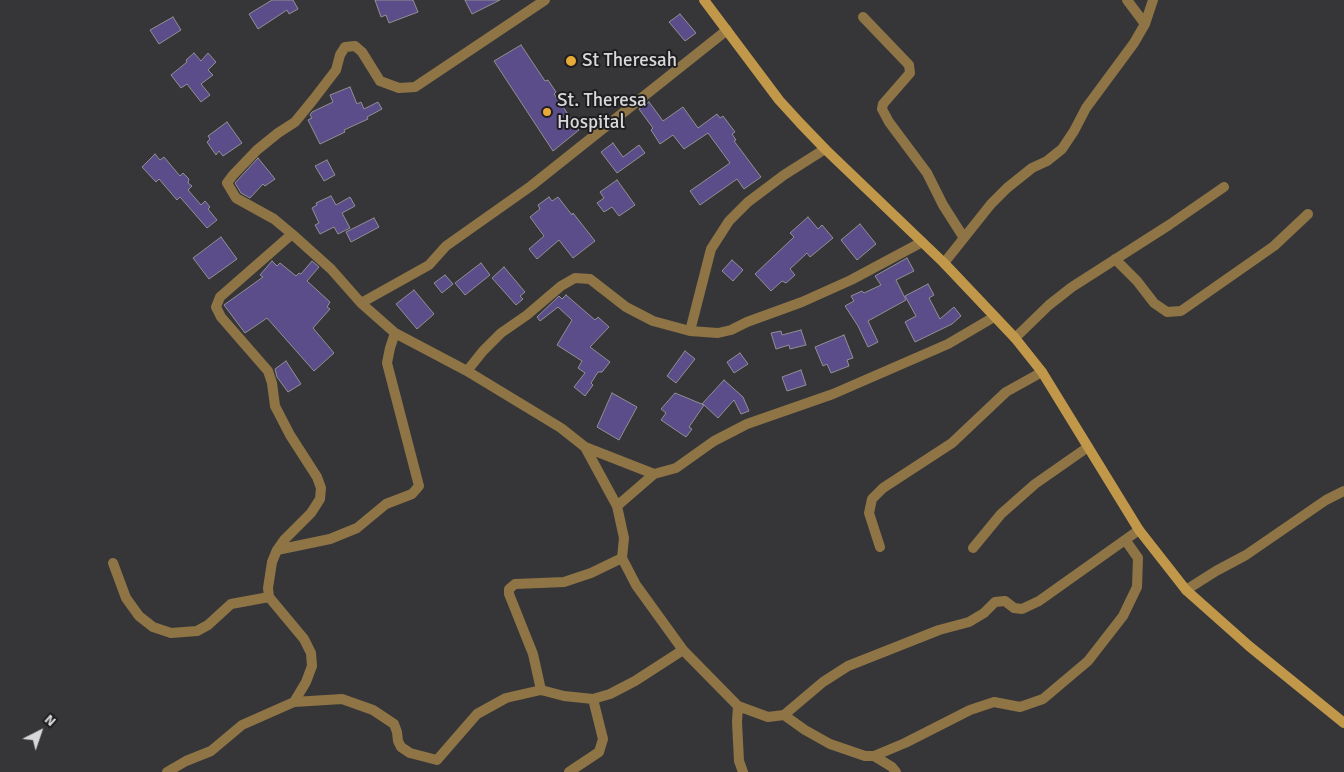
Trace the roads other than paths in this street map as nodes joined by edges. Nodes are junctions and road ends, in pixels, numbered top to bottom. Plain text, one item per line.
1 (545, 0) edge
2 (704, 0) edge
3 (1127, 0) edge
4 (1153, 0) edge
5 (863, 18) dead end
6 (1145, 24) junction
7 (728, 30) junction
8 (825, 149) junction
9 (1224, 187) dead end
10 (1308, 214) dead end
11 (292, 234) junction
12 (964, 238) junction
13 (922, 242) junction
14 (1115, 259) junction
15 (944, 263) junction
16 (361, 303) junction
17 (994, 317) junction
18 (690, 331) junction
19 (395, 333) junction
20 (1015, 338) junction
21 (467, 371) junction
22 (1042, 372) junction
23 (584, 447) junction
24 (1088, 447) junction
25 (654, 474) junction
26 (1344, 491) edge
27 (617, 506) junction
28 (1139, 530) junction
29 (1126, 541) junction
30 (880, 547) dead end
31 (973, 548) dead end
32 (277, 550) junction
33 (622, 558) junction
34 (112, 563) dead end
35 (1186, 590) junction
36 (269, 597) junction
37 (683, 650) junction
38 (541, 690) junction
39 (592, 699) junction
40 (294, 702) junction
41 (738, 706) junction
42 (784, 715) junction
43 (1344, 724) edge
44 (874, 756) junction
45 (167, 772) edge
46 (569, 772) edge
47 (743, 772) edge
48 (896, 772) edge

1 - 11 street
2 - 7 street
3 - 6 street
4 - 6 street
5 - 12 street
6 - 12 street
7 - 8 street
7 - 16 street
8 - 13 street
8 - 18 street
9 - 14 street
10 - 14 street
11 - 16 street
11 - 32 street
12 - 15 street
13 - 15 street
13 - 18 street
14 - 20 street
15 - 17 street
16 - 19 street
17 - 20 street
17 - 25 street
18 - 21 street
19 - 21 street
19 - 32 street
20 - 22 street
21 - 23 street
22 - 24 street
22 - 30 street
23 - 25 street
23 - 27 street
24 - 28 street
24 - 31 street
25 - 27 street
26 - 35 street
27 - 33 street
28 - 29 street
28 - 35 street
29 - 42 street
29 - 44 street
32 - 36 street
33 - 37 street
33 - 38 street
34 - 36 street
35 - 43 street
36 - 40 street
37 - 39 street
37 - 41 street
38 - 39 street
38 - 40 street
39 - 46 street
40 - 45 street
41 - 42 street
41 - 47 street
42 - 44 street
44 - 48 street

